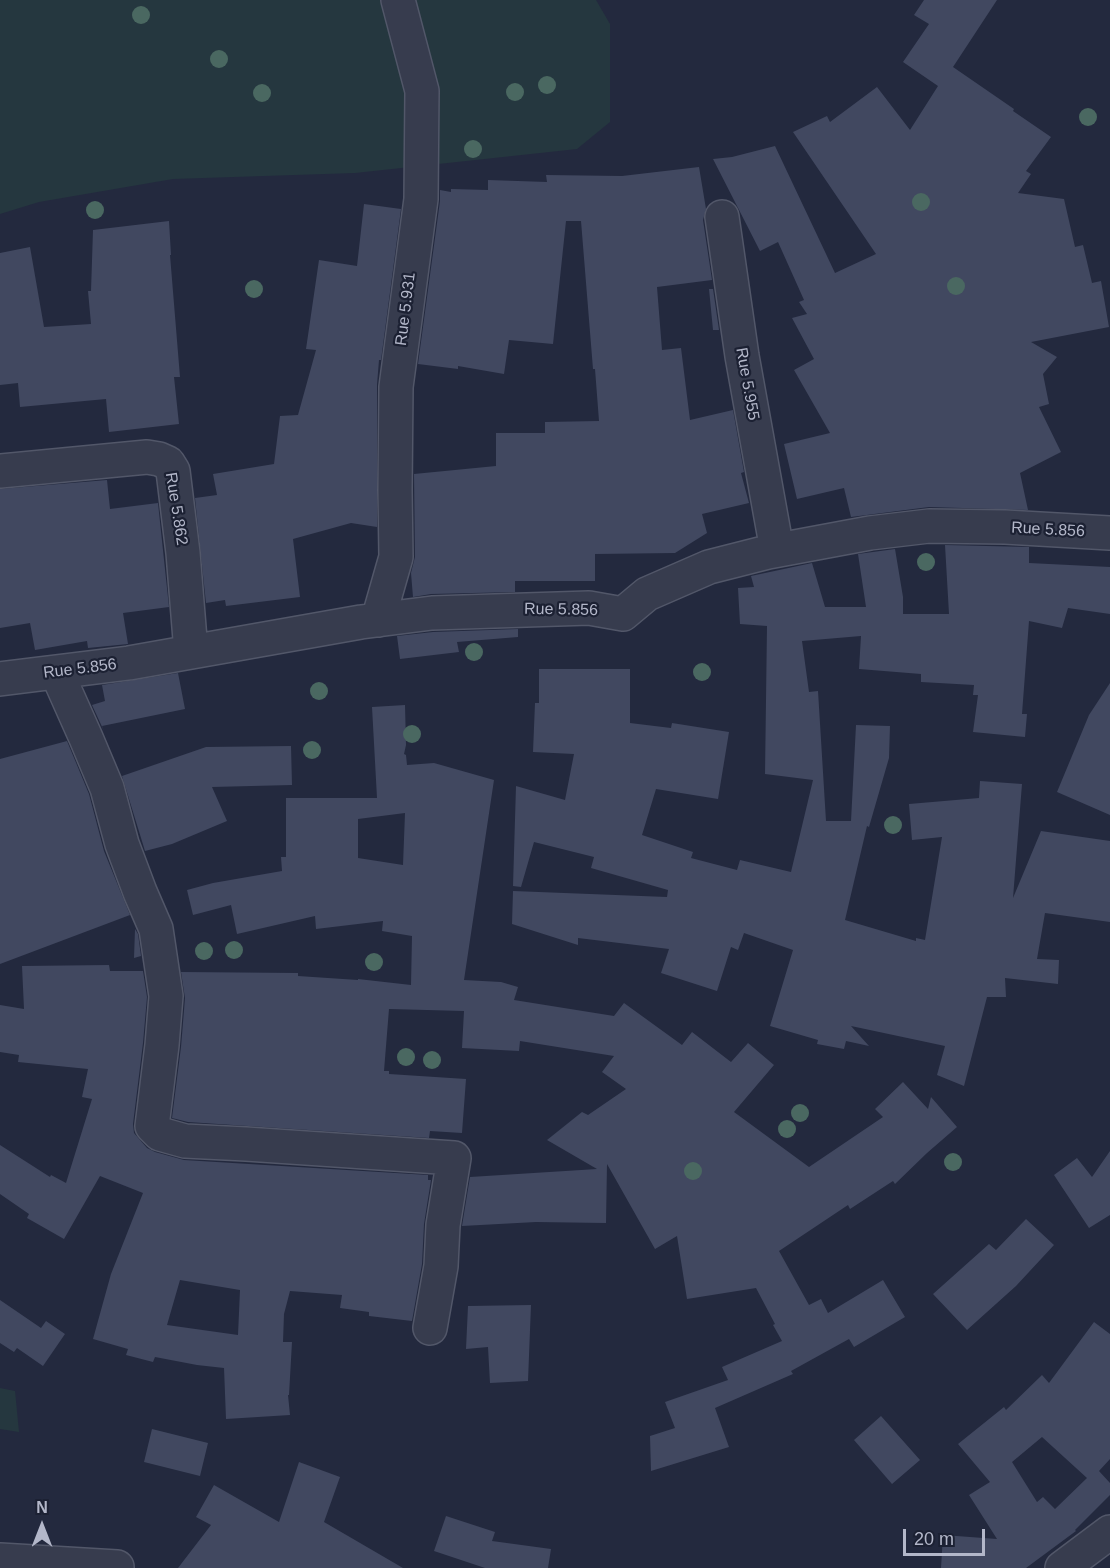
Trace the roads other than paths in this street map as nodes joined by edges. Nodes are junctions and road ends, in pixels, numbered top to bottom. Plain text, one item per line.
1 (398, 0) edge
2 (722, 217) dead end
3 (0, 471) edge
4 (1110, 533) edge
5 (777, 550) junction
6 (378, 620) junction
7 (191, 652) junction
8 (57, 673) junction
9 (0, 679) edge
10 (430, 1328) dead end
11 (1110, 1532) edge
12 (0, 1560) edge
13 (117, 1567) edge
14 (1062, 1568) edge

1 - 6 street, Rue 5.931
2 - 5 street, Rue 5.955
3 - 7 street, Rue 5.862
4 - 5 street, Rue 5.856
5 - 6 street, Rue 5.856
6 - 7 street, Rue 5.856
7 - 8 street, Rue 5.856
8 - 9 street, Rue 5.856
8 - 10 street
11 - 14 street
12 - 13 street

